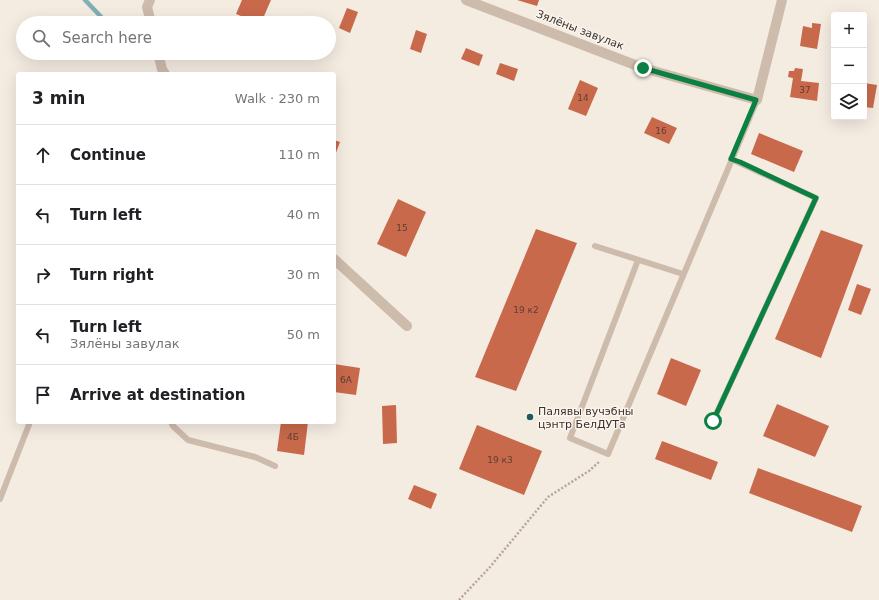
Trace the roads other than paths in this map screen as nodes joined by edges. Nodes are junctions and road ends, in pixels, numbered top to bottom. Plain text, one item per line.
1 (150, 0) edge
2 (466, 0) edge
3 (782, 0) edge
4 (149, 16) edge
5 (160, 60) edge
6 (163, 72) edge
7 (756, 100) junction
8 (731, 159) junction
9 (596, 246) dead end
10 (638, 260) junction
11 (336, 261) edge
12 (683, 274) junction
13 (407, 326) dead end
14 (713, 421) dead end
15 (29, 424) edge
16 (172, 424) edge
17 (275, 466) dead end
18 (0, 499) edge

1 - 4 street
2 - 7 street, Зялёны завулак
3 - 7 street
5 - 6 street
7 - 8 lane
8 - 12 lane
8 - 14 lane
9 - 10 lane
10 - 12 lane
10 - 12 lane
11 - 13 street
15 - 18 lane
16 - 17 lane

